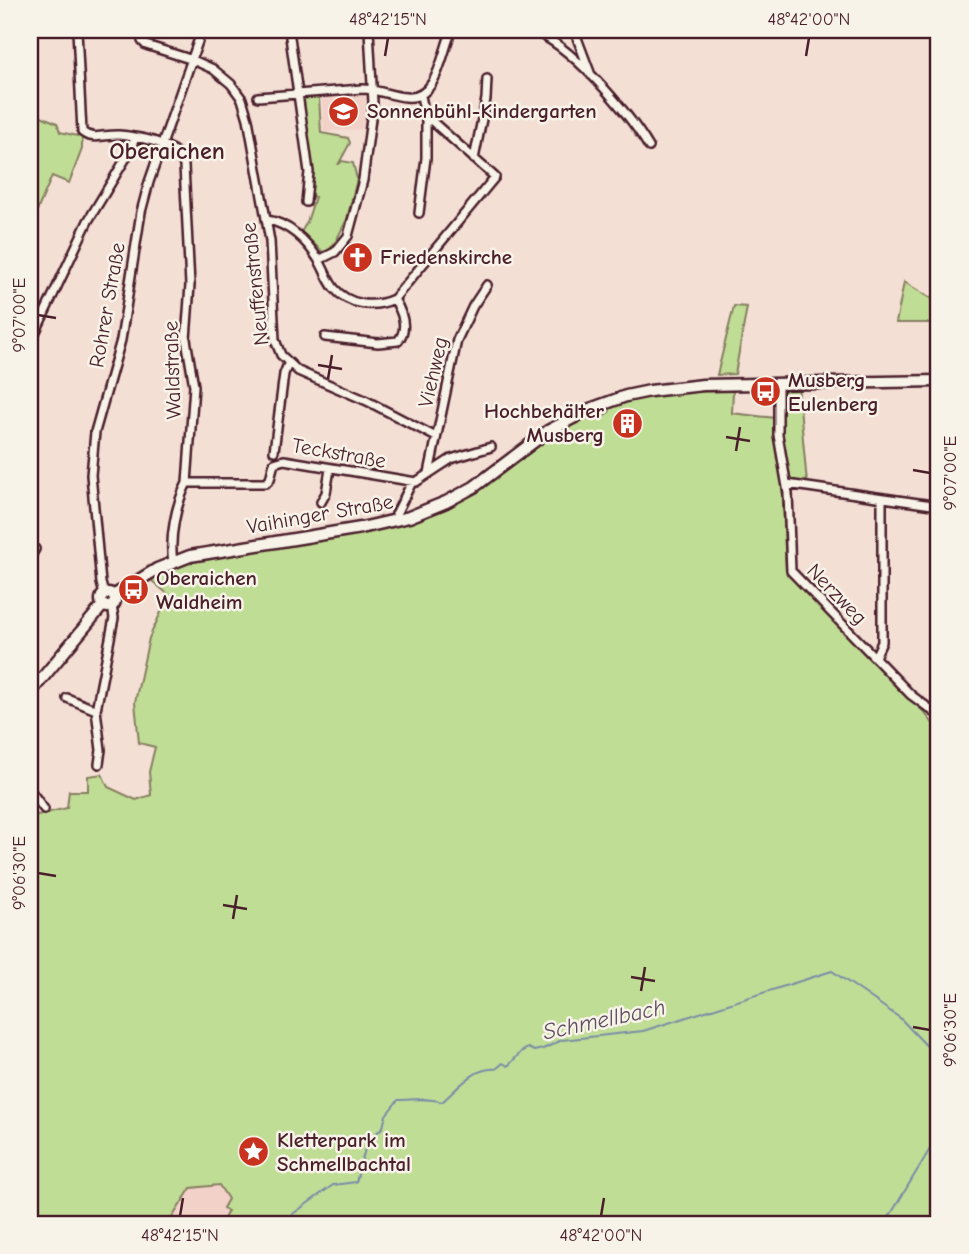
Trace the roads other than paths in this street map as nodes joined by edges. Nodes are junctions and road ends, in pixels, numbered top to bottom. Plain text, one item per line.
1 (78, 30) edge
2 (144, 30) edge
3 (202, 30) edge
4 (289, 30) edge
5 (369, 30) edge
6 (453, 30) edge
7 (530, 30) edge
8 (574, 30) edge
9 (193, 60) junction
10 (591, 75) junction
11 (487, 79) dead end
12 (373, 89) junction
13 (298, 93) junction
14 (421, 96) junction
15 (258, 97) dead end
16 (425, 115) junction
17 (135, 138) junction
18 (161, 145) junction
19 (649, 147) dead end
20 (474, 159) junction
21 (306, 202) dead end
22 (419, 213) dead end
23 (267, 220) junction
24 (319, 260) junction
25 (487, 285) dead end
26 (394, 299) junction
27 (325, 337) dead end
28 (30, 344) edge
29 (288, 364) junction
30 (939, 381) edge
31 (778, 384) junction
32 (436, 438) junction
33 (491, 447) dead end
34 (274, 451) dead end
35 (330, 469) junction
36 (429, 473) junction
37 (412, 482) junction
38 (187, 483) junction
39 (787, 484) junction
40 (882, 498) junction
41 (321, 502) dead end
42 (939, 506) edge
43 (396, 521) junction
44 (32, 548) edge
45 (30, 558) edge
46 (173, 562) junction
47 (108, 600) junction
48 (875, 657) junction
49 (30, 693) edge
50 (67, 698) dead end
51 (96, 710) junction
52 (934, 712) dead end
53 (99, 764) dead end
54 (30, 790) edge
55 (44, 809) dead end

1 - 17 street
2 - 9 street, Neuffenstraße
3 - 9 street, Rohrer Straße
4 - 13 street
5 - 12 street
6 - 14 street
7 - 10 street
8 - 10 street
9 - 18 street, Rohrer Straße
9 - 23 street, Neuffenstraße
10 - 19 street
11 - 20 street
12 - 13 street
12 - 14 street
12 - 24 street
13 - 15 street
13 - 21 street
14 - 16 street
16 - 20 street
16 - 22 street
17 - 18 street
17 - 28 street
18 - 38 street, Waldstraße
18 - 47 street, Rohrer Straße
20 - 26 street
23 - 24 street
23 - 29 street, Neuffenstraße
24 - 26 street
25 - 32 street, Viehweg
26 - 27 street
29 - 32 street, Neuffenstraße
29 - 34 street
30 - 31 main road, Vaihinger Straße
31 - 39 street, Nerzweg
31 - 43 main road, Vaihinger Straße
32 - 36 street, Viehweg
33 - 36 street, Teckstraße
35 - 37 street, Teckstraße
35 - 38 street, Teckstraße
35 - 41 street
36 - 37 street, Teckstraße
37 - 43 street
38 - 46 street, Waldstraße
39 - 40 street
39 - 48 street, Nerzweg
40 - 42 street
40 - 48 street
43 - 46 main road, Vaihinger Straße
44 - 45 street
46 - 47 main road, Vaihinger Straße
47 - 49 main road, Vaihinger Straße
47 - 51 street, Rohrer Straße
48 - 52 street, Nerzweg
50 - 51 street
51 - 53 street, Rohrer Straße
54 - 55 street

